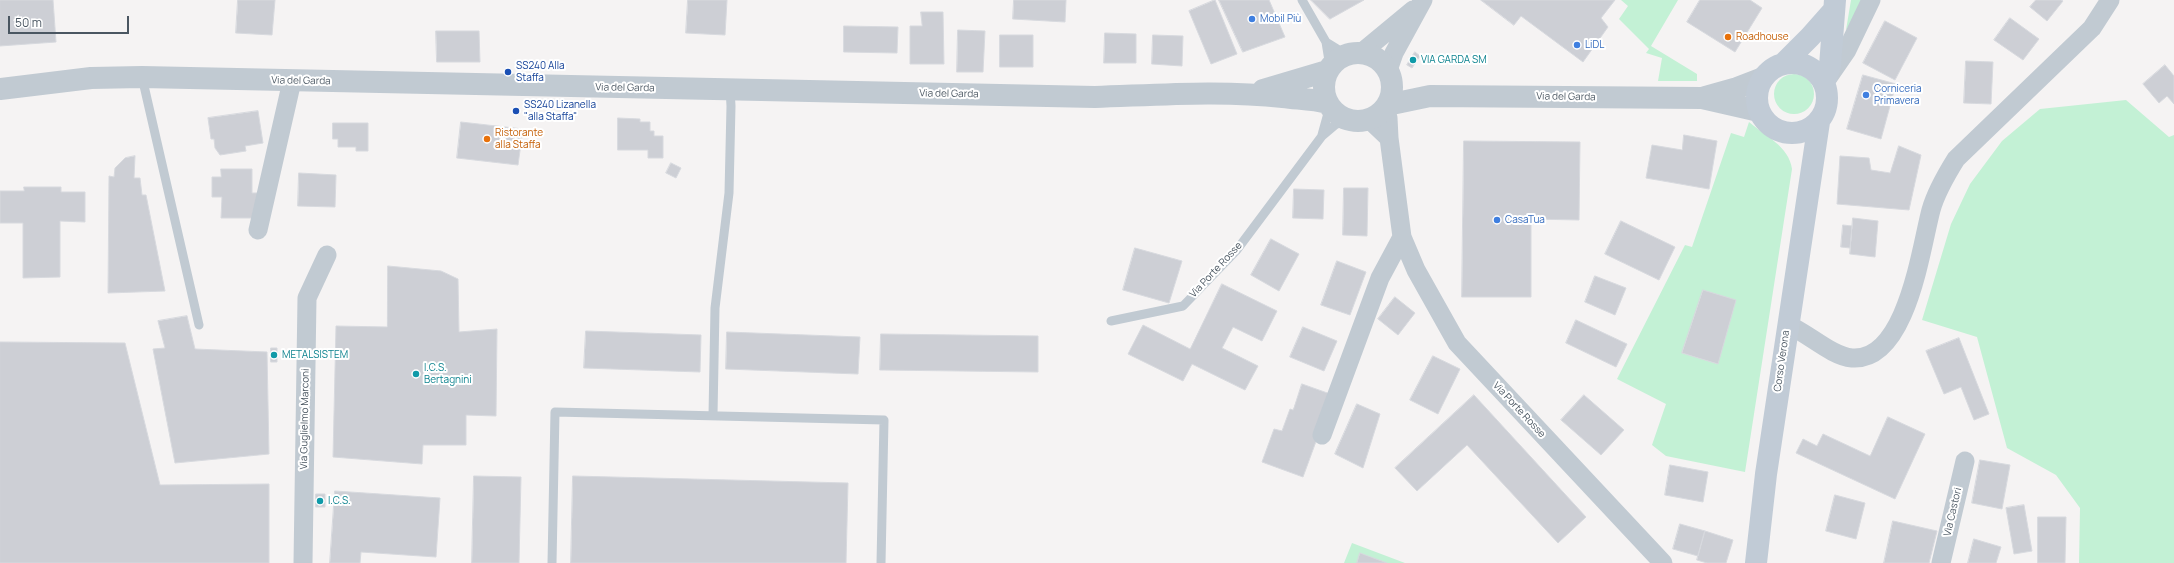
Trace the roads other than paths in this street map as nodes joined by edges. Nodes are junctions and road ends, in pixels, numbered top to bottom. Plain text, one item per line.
1 (1302, 0) edge
2 (1871, 0) edge
3 (2110, 0) edge
4 (1422, 2) edge
5 (1834, 5) edge
6 (1326, 42) junction
7 (1341, 62) junction
8 (1783, 64) junction
9 (1390, 75) junction
10 (142, 78) junction
11 (1763, 78) junction
12 (292, 81) junction
13 (1824, 83) junction
14 (0, 89) edge
15 (730, 89) junction
16 (1250, 93) junction
17 (1430, 96) junction
18 (1702, 98) junction
19 (1335, 109) junction
20 (1380, 111) junction
21 (1759, 111) junction
22 (1819, 122) junction
23 (1788, 133) junction
24 (1322, 136) junction
25 (1812, 159) junction
26 (258, 230) dead end
27 (1402, 237) junction
28 (327, 255) dead end
29 (1110, 321) dead end
30 (199, 325) dead end
31 (1788, 325) junction
32 (713, 415) junction
33 (1322, 435) dead end
34 (1965, 461) dead end
35 (303, 563) edge
36 (552, 563) edge
37 (881, 563) edge
38 (1663, 563) edge
39 (1756, 563) edge
40 (1941, 563) edge

1 - 6 lane
2 - 13 street
3 - 31 street
4 - 7 street
4 - 9 street
5 - 8 main road
5 - 13 main road
6 - 7 lane
6 - 7 lane
7 - 9 street
7 - 16 street, Via del Garda
7 - 19 street
8 - 11 main road
8 - 13 main road
9 - 17 street, Via del Garda
9 - 20 street
10 - 12 street, Via del Garda
10 - 14 street, Via del Garda
10 - 30 lane
11 - 18 street, Via del Garda
11 - 21 main road
12 - 15 street, Via del Garda
12 - 26 street
13 - 22 main road
15 - 16 street, Via del Garda
15 - 32 lane
16 - 19 street, Via del Garda
17 - 18 street, Via del Garda
17 - 20 street, Via del Garda
18 - 21 street, Via del Garda
19 - 20 street
19 - 24 lane
19 - 24 lane
20 - 27 street, Via Porte Rosse
21 - 23 main road
22 - 23 main road
22 - 25 main road, Corso Verona
23 - 25 main road
24 - 29 lane, Via Porte Rosse
25 - 31 main road, Corso Verona
27 - 33 street
27 - 38 street, Via Porte Rosse
28 - 35 street, Via Guglielmo Marconi
31 - 39 main road, Corso Verona
32 - 36 lane
32 - 37 lane
34 - 40 street, Via Castori

